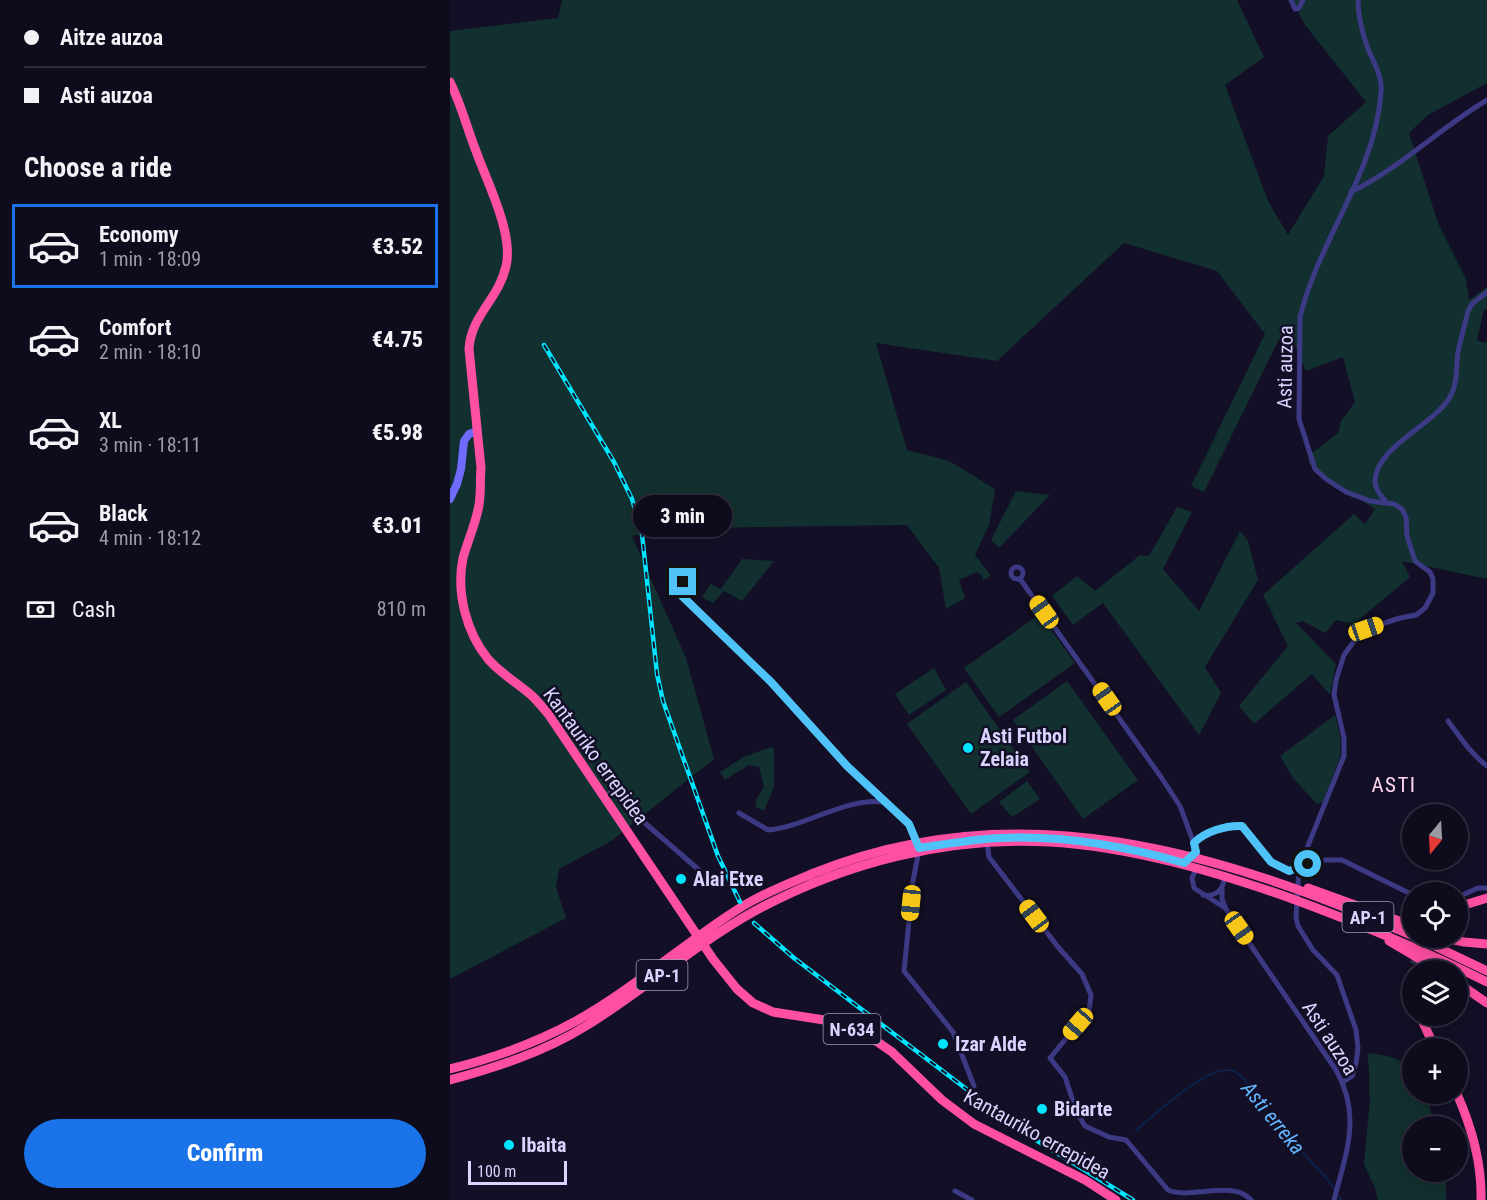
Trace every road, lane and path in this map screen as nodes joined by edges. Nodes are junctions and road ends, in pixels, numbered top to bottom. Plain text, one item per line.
1 (1291, 0) edge
2 (1303, 0) edge
3 (1358, 0) edge
4 (450, 82) edge
5 (1487, 100) edge
6 (1351, 192) junction
7 (1487, 292) edge
8 (477, 432) junction
9 (450, 499) edge
10 (1386, 502) junction
11 (1020, 579) dead end
12 (683, 582) dead end
13 (1448, 722) dead end
14 (1487, 766) edge
15 (605, 797) junction
16 (884, 802) junction
17 (739, 813) dead end
18 (987, 839) junction
19 (1194, 843) junction
20 (919, 848) junction
21 (1196, 852) junction
22 (871, 858) junction
23 (1184, 863) junction
24 (1202, 864) junction
25 (1196, 868) junction
26 (1299, 868) junction
27 (699, 870) dead end
28 (1192, 878) junction
29 (1222, 888) junction
30 (1487, 888) edge
31 (1402, 890) edge
32 (1468, 892) edge
33 (1203, 895) junction
34 (1323, 896) junction
35 (1487, 898) edge
36 (1468, 904) edge
37 (1226, 909) junction
38 (1402, 922) edge
39 (1358, 923) junction
40 (1402, 931) edge
41 (1468, 942) edge
42 (1487, 944) edge
43 (1439, 948) edge
44 (1421, 960) edge
45 (1487, 971) edge
46 (1487, 982) edge
47 (1468, 989) edge
48 (1487, 1003) edge
49 (450, 1069) edge
50 (450, 1080) edge
51 (1343, 1082) junction
52 (974, 1086) dead end
53 (1461, 1104) edge
54 (955, 1191) dead end
55 (972, 1200) edge
56 (1116, 1200) edge
57 (1251, 1200) edge
58 (1334, 1200) edge
59 (1481, 1200) edge

1 - 2 street
3 - 6 street, Asti auzoa
4 - 8 highway, Kantauriko errepidea / N-634
5 - 6 street
6 - 10 street, Asti auzoa
7 - 10 street
8 - 9 street
8 - 15 highway, Kantauriko errepidea / N-634
10 - 26 street
11 - 19 street
12 - 16 street
13 - 14 street
15 - 27 street
15 - 56 highway, Kantauriko errepidea / N-634
16 - 17 street
16 - 20 street
18 - 20 street
18 - 23 street
18 - 57 street
19 - 21 street
19 - 26 street
20 - 52 street
21 - 23 street
21 - 24 street
22 - 34 highway, AP-1
22 - 39 highway, AP-1
22 - 49 highway, AP-1
22 - 50 highway, AP-1
23 - 25 street
23 - 28 street
24 - 25 street
24 - 29 street
25 - 28 street
26 - 31 street
26 - 51 street
28 - 33 street
29 - 33 street
29 - 37 street, Asti auzoa
30 - 32 street
33 - 37 street, Asti auzoa
34 - 38 highway
34 - 40 highway, AP-1
35 - 36 highway
37 - 51 street, Asti auzoa
39 - 44 highway
39 - 46 highway, AP-1
41 - 42 highway
43 - 45 highway, AP-1
47 - 48 highway
51 - 58 street, Asti auzoa
53 - 59 highway
54 - 55 street

